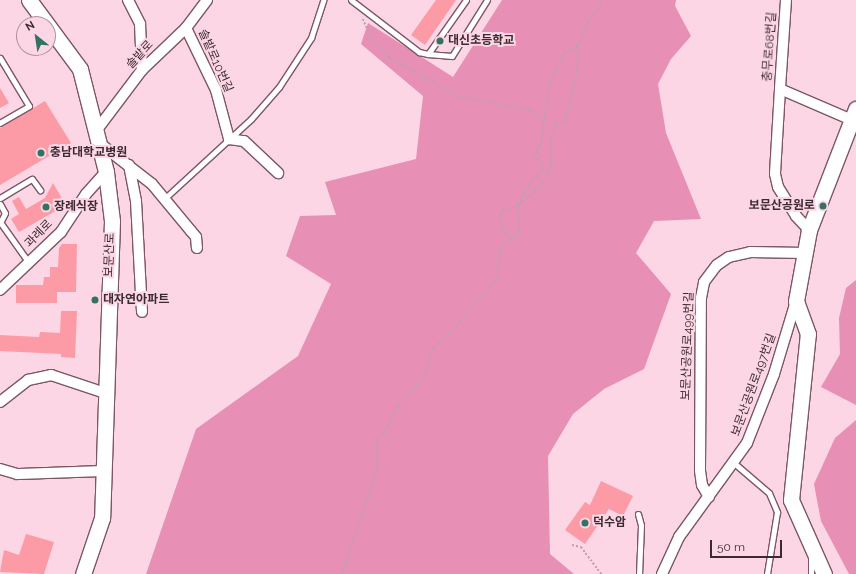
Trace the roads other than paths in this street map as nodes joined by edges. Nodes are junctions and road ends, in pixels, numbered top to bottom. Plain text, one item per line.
1 (29, 0) edge
2 (128, 0) edge
3 (207, 0) edge
4 (323, 0) edge
5 (351, 0) edge
6 (466, 0) edge
7 (487, 0) edge
8 (786, 0) edge
9 (186, 28) junction
10 (428, 54) junction
11 (0, 58) edge
12 (142, 70) junction
13 (780, 89) junction
14 (854, 114) edge
15 (0, 123) edge
16 (97, 137) junction
17 (229, 138) junction
18 (129, 165) junction
19 (106, 172) junction
20 (278, 173) dead end
21 (40, 190) dead end
22 (0, 198) edge
23 (164, 199) junction
24 (0, 204) edge
25 (1, 221) edge
26 (809, 230) junction
27 (197, 248) dead end
28 (806, 253) junction
29 (29, 263) junction
30 (0, 290) edge
31 (796, 301) junction
32 (142, 312) dead end
33 (105, 393) junction
34 (0, 402) edge
35 (734, 463) junction
36 (0, 469) edge
37 (105, 471) junction
38 (709, 497) junction
39 (638, 514) dead end
40 (811, 546) junction
41 (83, 574) edge
42 (639, 574) edge
43 (662, 574) edge
44 (767, 574) edge
45 (811, 574) edge
46 (824, 574) edge

1 - 16 main road, 보문산로
2 - 12 street
3 - 9 street, 솔밭로
4 - 17 lane
5 - 10 lane
6 - 10 lane
7 - 10 lane
8 - 13 street, 충무로68번길
9 - 12 street, 솔밭로
9 - 17 street, 솔밭로10번길
11 - 15 lane
12 - 16 street, 솔밭로
13 - 14 street, 충무로68번길
13 - 26 street
14 - 26 main road
16 - 18 street
16 - 19 main road, 보문산로
17 - 20 street
17 - 23 lane
18 - 23 street
18 - 32 street
19 - 29 street, 과례로
19 - 33 main road, 보문산로
21 - 22 lane
23 - 27 street
24 - 25 lane
25 - 29 lane
26 - 28 main road
28 - 31 main road
28 - 38 street, 보문산공원로499번길
29 - 30 street, 과례로
31 - 35 street, 보문산공원로497번길
31 - 40 main road
33 - 34 street
33 - 37 main road, 보문산로
35 - 38 street, 보문산공원로497번길
35 - 44 lane
36 - 37 street
37 - 41 main road, 보문산로
38 - 43 street, 보문산공원로497번길
39 - 42 lane
40 - 45 lane
40 - 46 main road

